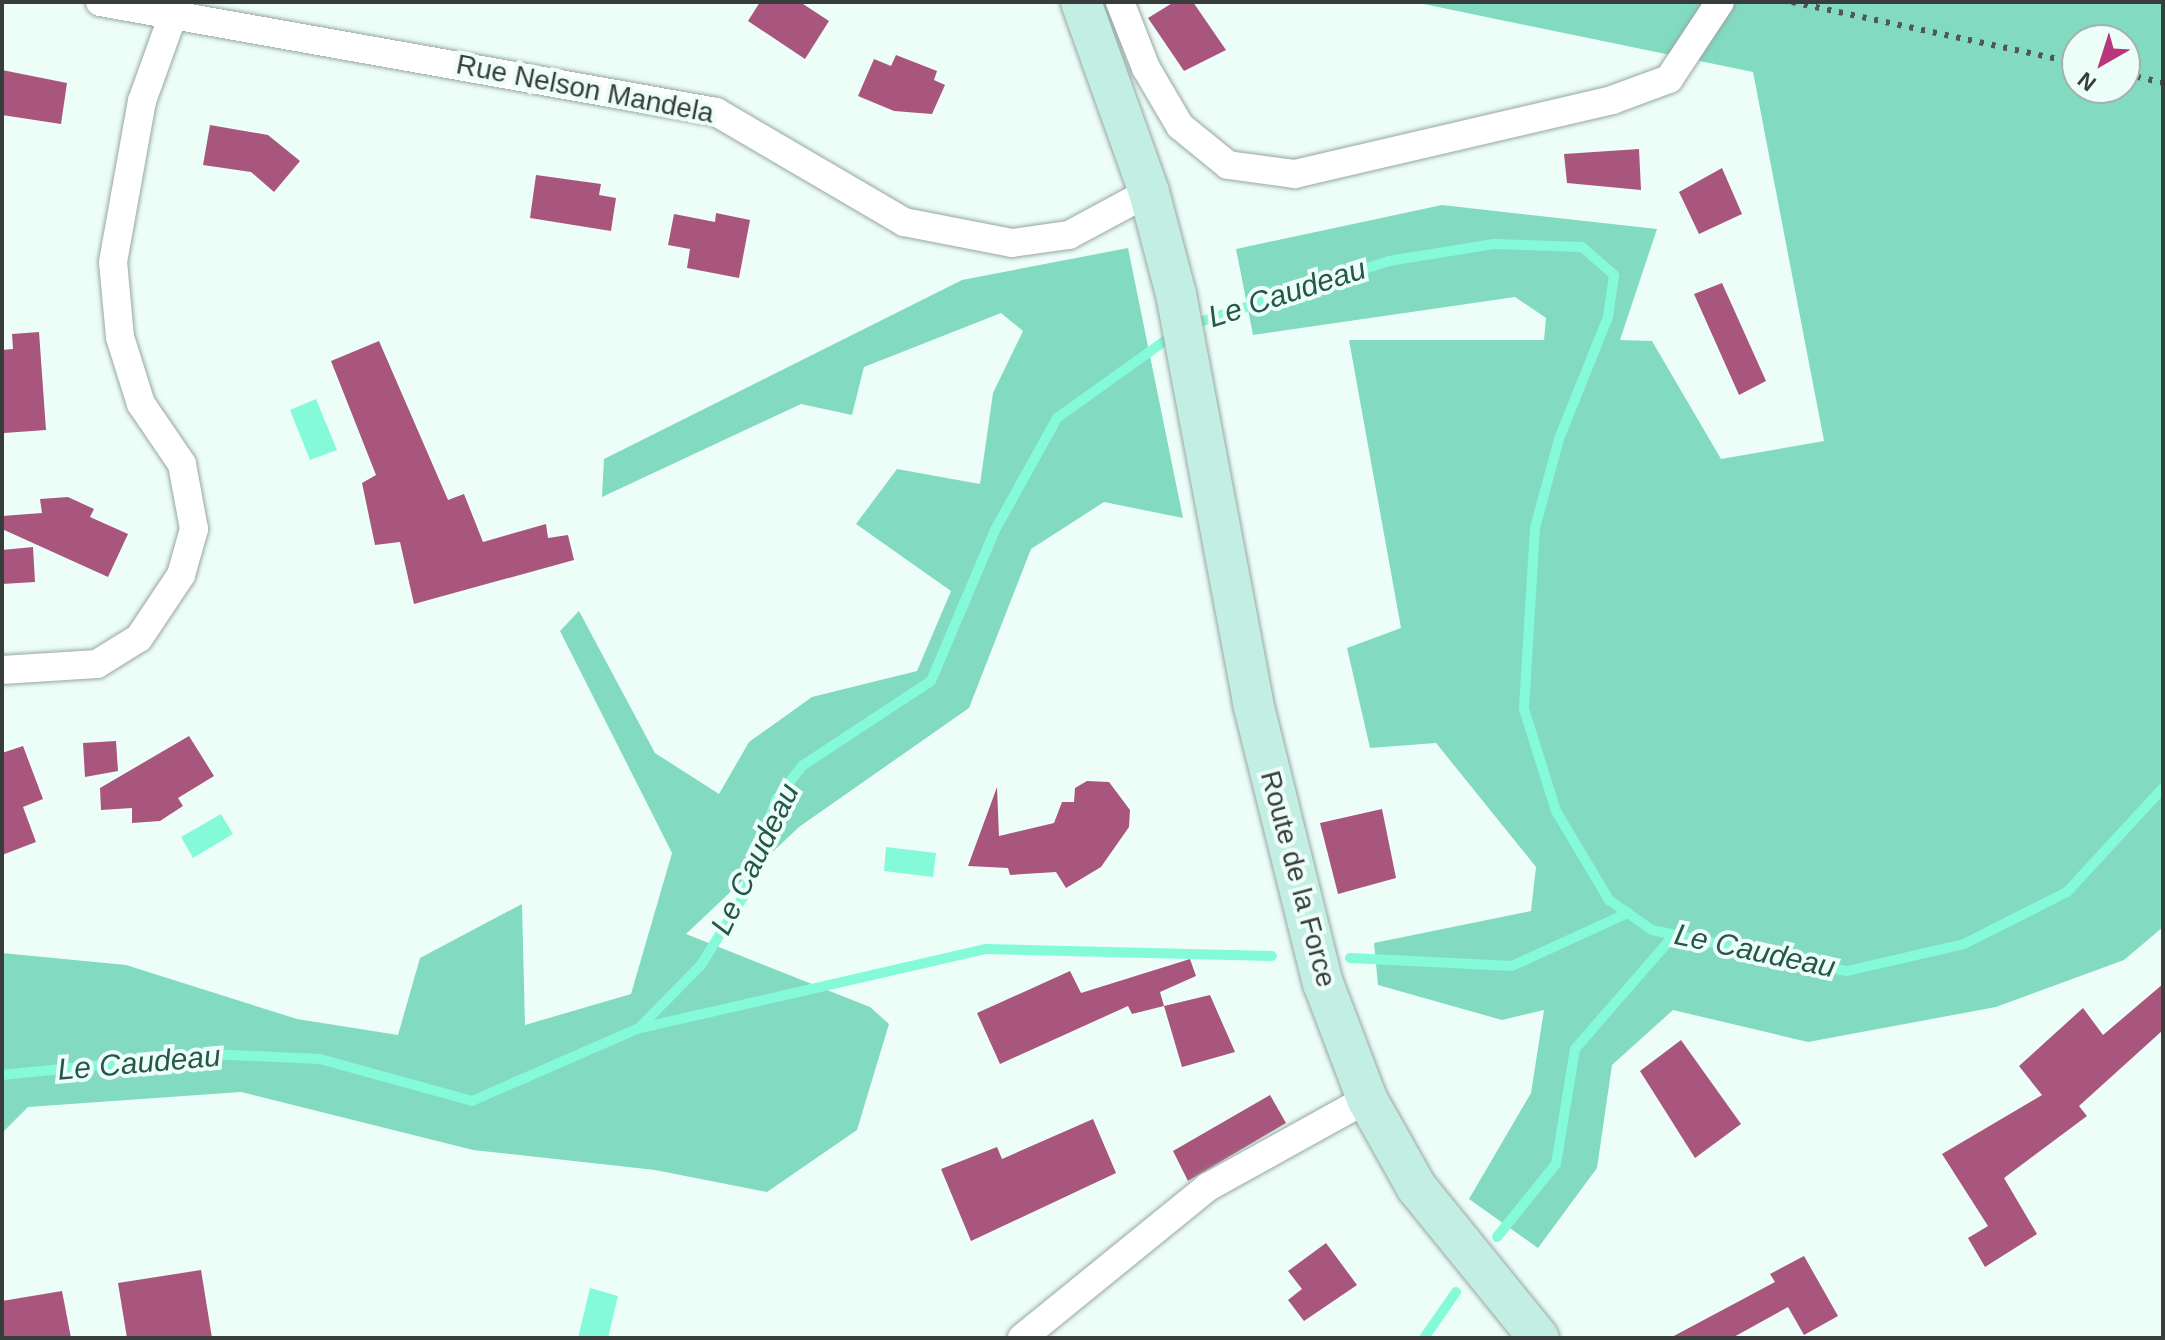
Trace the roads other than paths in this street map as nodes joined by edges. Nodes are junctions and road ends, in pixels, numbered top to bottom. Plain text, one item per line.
1 (100, 2) edge
2 (1081, 2) edge
3 (1120, 2) edge
4 (1720, 2) edge
5 (173, 15) junction
6 (1149, 192) junction
7 (2, 670) edge
8 (1367, 1099) junction
9 (1022, 1338) edge
10 (1539, 1338) edge

1 - 5 street, Rue Nelson Mandela
2 - 6 street, Route de la Force
3 - 4 street
5 - 6 street, Rue Nelson Mandela
5 - 7 street
6 - 8 street, Route de la Force
8 - 9 street
8 - 10 street, Route de la Force

